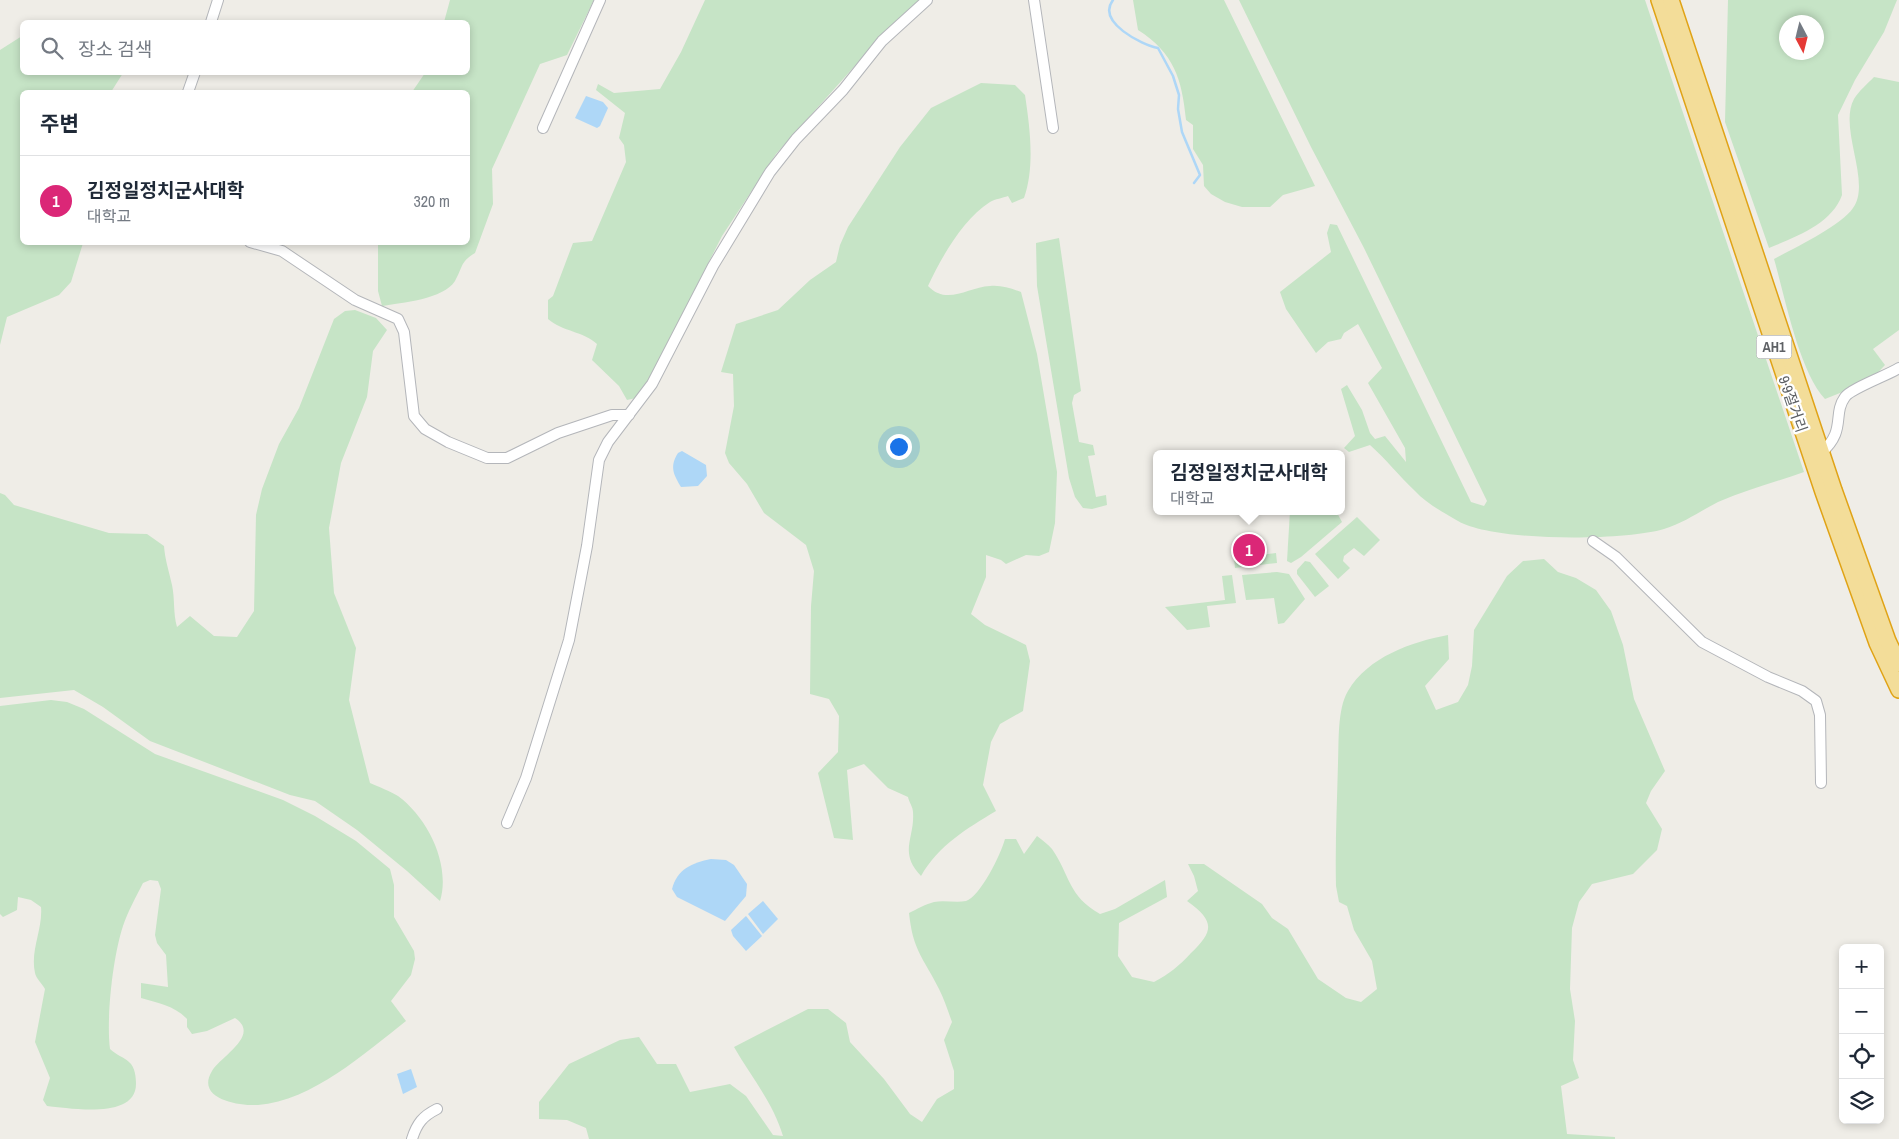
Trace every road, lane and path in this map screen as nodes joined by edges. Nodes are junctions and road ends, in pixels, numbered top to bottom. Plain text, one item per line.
1 (218, 0) edge
2 (600, 0) edge
3 (927, 0) edge
4 (1034, 0) edge
5 (1659, 0) edge
6 (1671, 0) edge
7 (212, 20) edge
8 (194, 75) edge
9 (189, 90) edge
10 (542, 128) dead end
11 (1053, 128) dead end
12 (261, 245) edge
13 (1899, 368) edge
14 (629, 415) junction
15 (1821, 453) junction
16 (1593, 541) dead end
17 (1899, 664) edge
18 (1899, 690) edge
19 (1821, 783) dead end
20 (507, 823) dead end
21 (437, 1109) dead end
22 (412, 1139) edge

1 - 7 street
2 - 10 street
3 - 14 street
4 - 11 street
5 - 18 highway, 9·9절거리 / AH1
6 - 15 highway, 9·9절거리 / AH1
8 - 9 street
12 - 14 street
13 - 15 street
14 - 20 street
15 - 17 highway, 9·9절거리 / AH1
16 - 19 street
21 - 22 street

